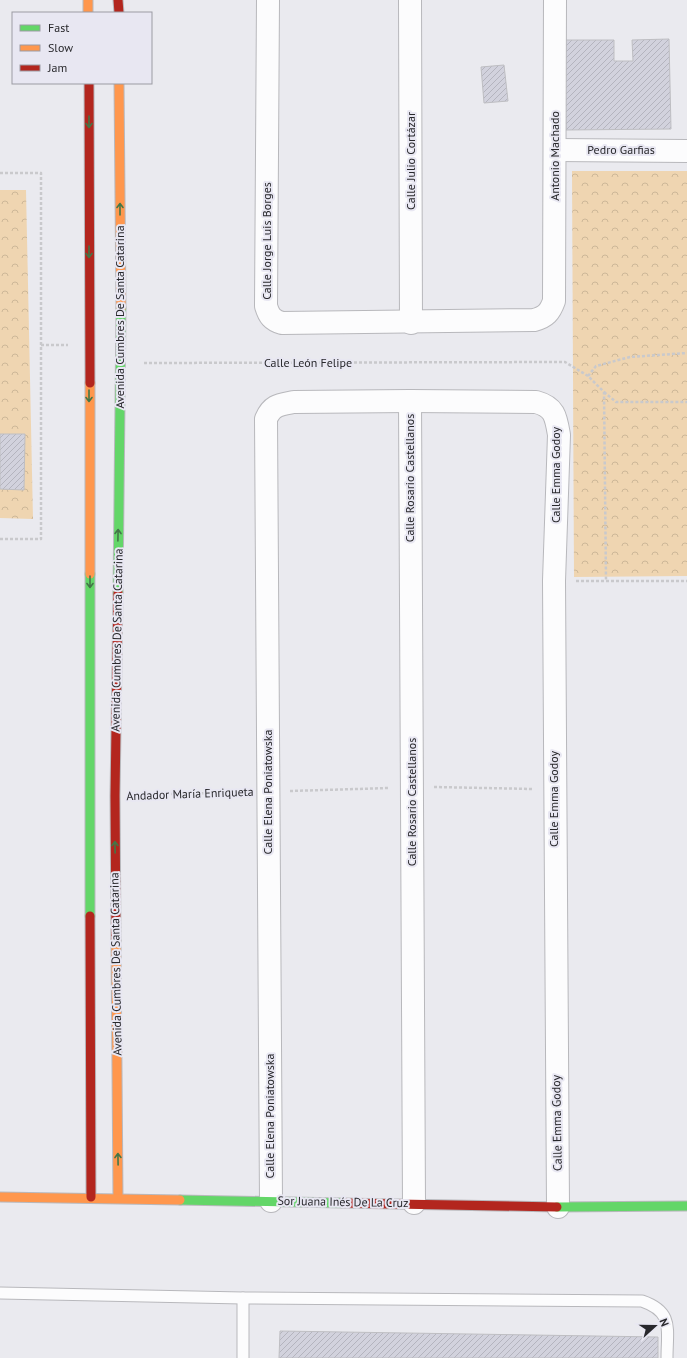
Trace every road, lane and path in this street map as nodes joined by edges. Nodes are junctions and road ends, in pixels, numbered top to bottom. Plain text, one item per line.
1 (88, 0) edge
2 (118, 0) edge
3 (268, 0) edge
4 (410, 0) edge
5 (555, 0) edge
6 (88, 12) edge
7 (118, 12) edge
8 (89, 84) edge
9 (119, 84) edge
10 (556, 150) junction
11 (687, 151) edge
12 (0, 173) edge
13 (550, 311) joint
14 (411, 323) junction
15 (41, 345) junction
16 (687, 353) edge
17 (90, 362) junction
18 (121, 363) junction
19 (588, 376) junction
20 (604, 392) junction
21 (410, 401) junction
22 (536, 402) joint
23 (687, 402) edge
24 (0, 539) edge
25 (606, 581) junction
26 (687, 581) edge
27 (554, 582) junction
28 (412, 787) junction
29 (554, 790) junction
30 (268, 792) junction
31 (115, 796) junction
32 (0, 1196) edge
33 (91, 1197) junction
34 (118, 1198) junction
35 (271, 1201) junction
36 (414, 1203) junction
37 (687, 1206) edge
38 (558, 1207) junction
39 (0, 1293) edge
40 (243, 1298) junction
41 (243, 1358) edge
42 (667, 1358) edge

1 - 6 street
2 - 7 street
3 - 14 street, Calle Jorge Luis Borges
4 - 14 street, Calle Julio Cortázar
5 - 10 street, Antonio Machado
8 -> 17 street, Avenida Cumbres De Santa Catarina
18 -> 9 street, Avenida Cumbres De Santa Catarina
10 - 11 street, Pedro Garfias
10 - 13 street, Antonio Machado
12 - 15 path
13 - 14 street, Calle Jorge Luis Borges
15 - 17 path
15 - 24 path
16 - 19 path
17 -> 33 street, Avenida Cumbres De Santa Catarina
18 - 19 path, Calle León Felipe
31 -> 18 street, Avenida Cumbres De Santa Catarina
19 - 20 path, Calle León Felipe
20 - 23 path, Calle León Felipe
20 - 25 path
21 - 22 street, Calle Elena Poniatowska
21 - 28 street, Calle Rosario Castellanos
21 - 30 street, Calle Elena Poniatowska
22 - 27 street, Calle Emma Godoy
25 - 26 path
25 - 27 path
27 - 29 street, Calle Emma Godoy
28 - 29 path, Andador María Enriqueta
28 - 30 path, Andador María Enriqueta
28 - 36 street, Calle Rosario Castellanos
29 - 38 street, Calle Emma Godoy
30 - 31 path, Andador María Enriqueta
30 - 35 street, Calle Elena Poniatowska
34 -> 31 street, Avenida Cumbres De Santa Catarina
32 - 33 street, Sor Juana Inés De La Cruz
33 - 34 street, Sor Juana Inés De La Cruz
34 - 35 street, Sor Juana Inés De La Cruz
35 - 36 street, Sor Juana Inés De La Cruz
36 - 38 street, Sor Juana Inés De La Cruz
37 - 38 street, Sor Juana Inés De La Cruz
39 - 40 lane
40 - 41 lane
40 - 42 lane

